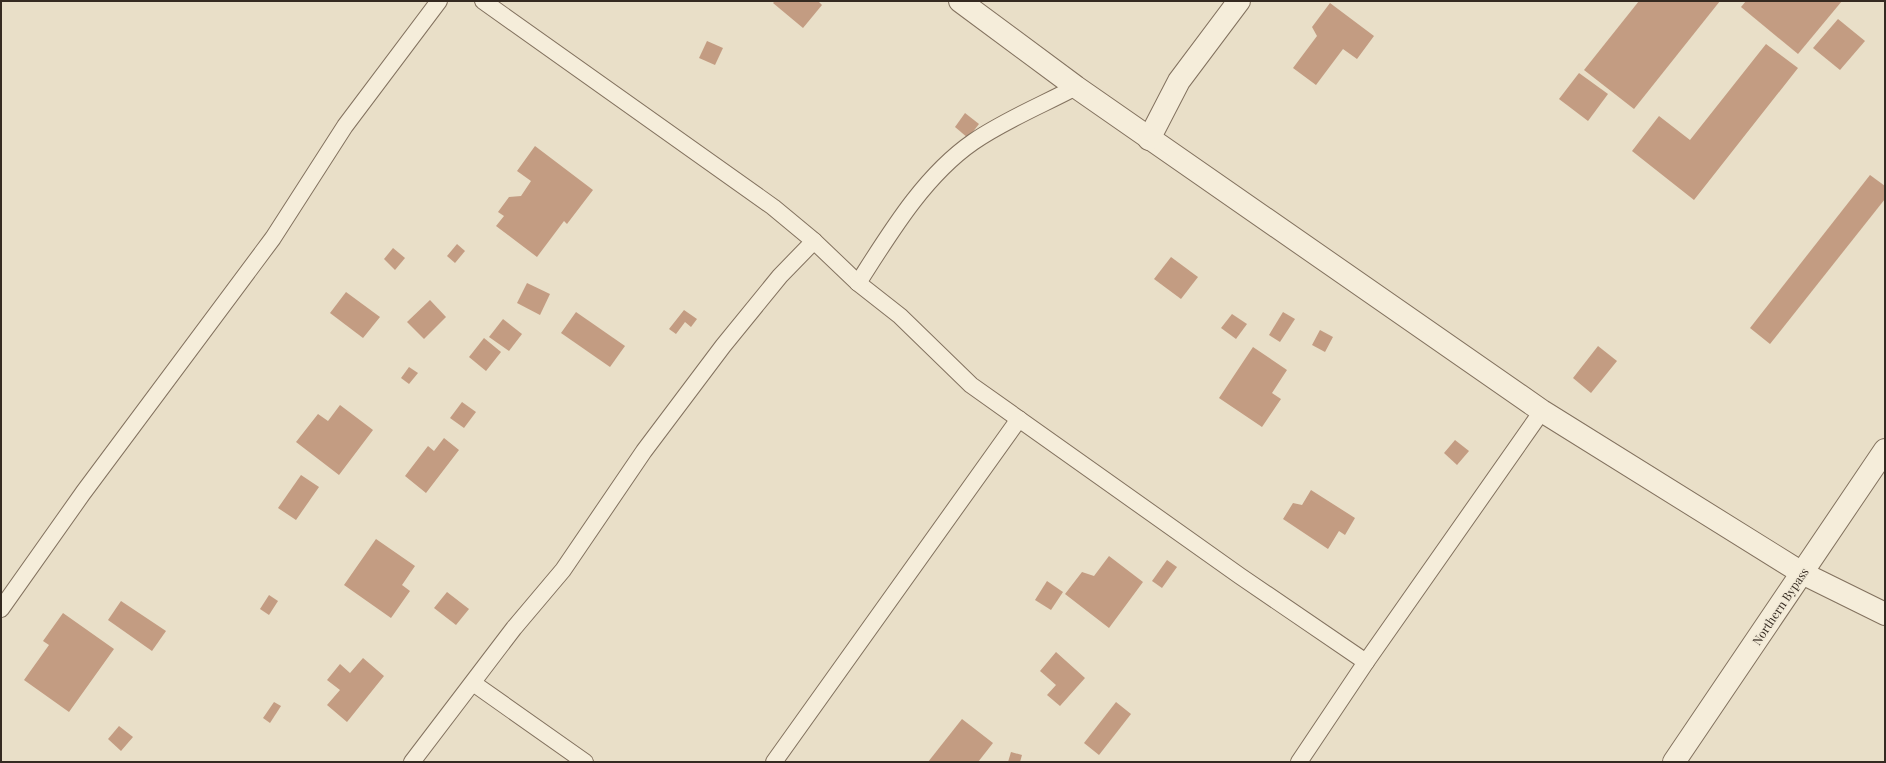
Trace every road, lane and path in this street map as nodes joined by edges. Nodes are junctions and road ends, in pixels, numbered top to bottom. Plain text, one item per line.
1 (439, 1) edge
2 (483, 1) edge
3 (960, 1) edge
4 (1239, 1) edge
5 (1076, 87) junction
6 (1149, 139) junction
7 (814, 241) junction
8 (858, 283) junction
9 (1542, 411) junction
10 (1018, 419) junction
11 (1885, 450) edge
12 (1802, 573) junction
13 (1, 609) edge
14 (1885, 614) edge
15 (1366, 662) junction
16 (473, 683) junction
17 (412, 762) edge
18 (585, 762) edge
19 (774, 762) edge
20 (1299, 762) edge
21 (1674, 762) edge

1 - 13 lane
2 - 7 lane
3 - 5 street
4 - 6 street
5 - 6 street
5 - 8 lane
6 - 9 street
7 - 8 lane
7 - 16 lane
8 - 10 lane
9 - 12 street
9 - 15 lane
10 - 15 lane
10 - 19 lane
11 - 12 street, Northern Bypass
12 - 14 street
12 - 21 street, Northern Bypass
15 - 20 lane
16 - 17 lane
16 - 18 lane

